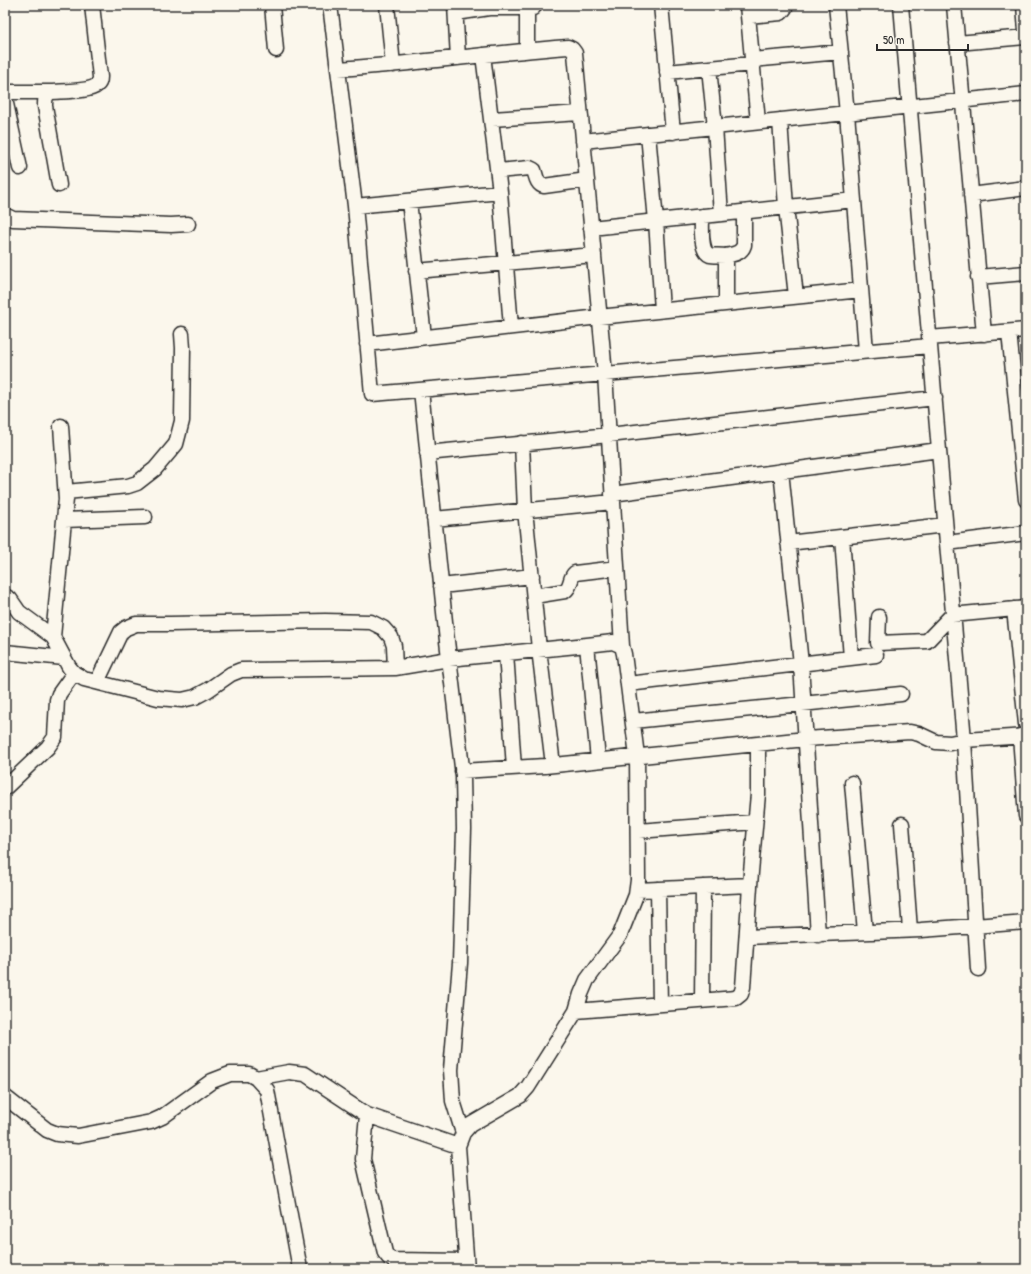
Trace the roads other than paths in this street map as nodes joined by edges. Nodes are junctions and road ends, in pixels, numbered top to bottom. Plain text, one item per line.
1 (92, 5) edge
2 (272, 5) edge
3 (330, 5) edge
4 (387, 5) edge
5 (661, 5) edge
6 (786, 5) edge
7 (836, 5) edge
8 (901, 5) edge
9 (954, 5) edge
10 (1024, 5) edge
11 (534, 6) edge
12 (456, 9) edge
13 (747, 10) edge
14 (1026, 31) edge
15 (1026, 37) edge
16 (957, 43) junction
17 (276, 50) dead end
18 (527, 50) junction
19 (841, 52) junction
20 (483, 55) junction
21 (458, 58) junction
22 (752, 62) junction
23 (393, 64) junction
24 (709, 68) junction
25 (338, 69) junction
26 (667, 72) junction
27 (5, 92) edge
28 (51, 92) junction
29 (1026, 94) edge
30 (5, 99) edge
31 (962, 101) junction
32 (910, 106) junction
33 (580, 113) junction
34 (847, 113) junction
35 (492, 119) junction
36 (780, 120) junction
37 (758, 122) junction
38 (715, 127) junction
39 (673, 132) junction
40 (648, 134) junction
41 (583, 141) junction
42 (20, 168) dead end
43 (498, 171) junction
44 (586, 180) junction
45 (58, 185) dead end
46 (1026, 188) edge
47 (500, 192) junction
48 (971, 195) junction
49 (854, 200) junction
50 (409, 201) junction
51 (355, 206) junction
52 (786, 207) junction
53 (744, 212) junction
54 (720, 214) junction
55 (5, 215) edge
56 (702, 216) junction
57 (656, 221) junction
58 (188, 224) dead end
59 (591, 228) junction
60 (594, 255) junction
61 (726, 256) junction
62 (506, 263) junction
63 (416, 271) junction
64 (1026, 273) edge
65 (978, 277) junction
66 (861, 290) junction
67 (796, 296) junction
68 (726, 304) junction
69 (662, 310) junction
70 (600, 317) junction
71 (511, 327) junction
72 (1026, 330) edge
73 (1009, 332) junction
74 (182, 334) dead end
75 (984, 334) junction
76 (424, 337) junction
77 (930, 342) junction
78 (368, 344) junction
79 (866, 351) junction
80 (605, 374) junction
81 (420, 390) junction
82 (935, 398) junction
83 (1022, 423) edge
84 (61, 426) dead end
85 (609, 435) junction
86 (522, 443) junction
87 (939, 450) junction
88 (427, 453) junction
89 (780, 471) junction
90 (66, 492) junction
91 (613, 498) junction
92 (1026, 500) edge
93 (525, 510) junction
94 (145, 517) dead end
95 (434, 518) junction
96 (64, 520) junction
97 (946, 525) junction
98 (1026, 533) edge
99 (842, 537) junction
100 (788, 542) junction
101 (947, 543) junction
102 (617, 568) junction
103 (532, 576) junction
104 (441, 586) junction
105 (5, 596) edge
106 (534, 596) junction
107 (1020, 608) edge
108 (953, 615) junction
109 (879, 617) dead end
110 (53, 637) junction
111 (587, 645) junction
112 (622, 646) junction
113 (539, 649) junction
114 (5, 652) edge
115 (506, 653) junction
116 (876, 655) dead end
117 (64, 658) junction
118 (851, 658) junction
119 (449, 659) junction
120 (801, 664) junction
121 (394, 668) junction
122 (74, 673) junction
123 (97, 682) junction
124 (628, 684) junction
125 (901, 694) dead end
126 (803, 704) junction
127 (632, 721) junction
128 (1024, 732) edge
129 (806, 739) junction
130 (964, 740) junction
131 (758, 744) junction
132 (637, 756) junction
133 (598, 760) junction
134 (553, 765) junction
135 (514, 768) junction
136 (462, 771) junction
137 (852, 783) dead end
138 (1025, 787) edge
139 (5, 788) edge
140 (1026, 816) edge
141 (756, 822) junction
142 (902, 824) dead end
143 (638, 831) junction
144 (750, 885) junction
145 (703, 887) junction
146 (658, 889) junction
147 (637, 890) junction
148 (1026, 922) edge
149 (976, 926) junction
150 (910, 930) junction
151 (865, 932) junction
152 (818, 935) junction
153 (746, 937) junction
154 (978, 969) dead end
155 (702, 1001) junction
156 (660, 1004) junction
157 (576, 1011) junction
158 (256, 1078) junction
159 (5, 1097) edge
160 (368, 1115) junction
161 (460, 1140) junction
162 (466, 1265) edge
163 (300, 1269) edge

1 - 28 street
2 - 17 street
3 - 25 street
4 - 23 street
5 - 26 street
6 - 13 street
7 - 19 street
8 - 32 street
9 - 16 street
10 - 14 street
11 - 12 street
11 - 18 street
12 - 21 street
13 - 22 street
15 - 16 street
16 - 31 street
18 - 20 street
18 - 33 street
19 - 22 street
19 - 34 street
20 - 21 street
20 - 35 street
21 - 23 street
22 - 24 street
22 - 37 street
23 - 25 street
24 - 26 street
24 - 38 street
25 - 51 street
26 - 39 street
27 - 28 street
28 - 45 street
29 - 31 street
30 - 42 street
31 - 32 street
31 - 48 street
32 - 34 street
32 - 77 street
33 - 35 street
33 - 41 street
34 - 36 street
34 - 49 street
35 - 43 street
36 - 37 street
36 - 52 street
37 - 38 street
38 - 39 street
38 - 54 street
39 - 40 street
40 - 41 street
40 - 57 street
41 - 44 street
43 - 44 street
43 - 47 street
44 - 59 street
46 - 48 street
47 - 50 street
47 - 62 street
48 - 65 street
49 - 52 street
49 - 66 street
50 - 51 street
50 - 63 street
51 - 78 street
52 - 53 street
52 - 67 street
53 - 54 street
53 - 61 street
54 - 56 street
55 - 58 street
56 - 57 street
56 - 61 street
57 - 59 street
57 - 69 street
59 - 60 street
60 - 62 street
60 - 70 street
61 - 68 street
62 - 63 street
62 - 71 street
63 - 76 street
64 - 65 street
65 - 75 street
66 - 67 street
66 - 79 street
67 - 68 street
68 - 69 street
69 - 70 street
70 - 71 street
70 - 80 street
71 - 76 street
72 - 73 street
73 - 75 street
73 - 83 street
74 - 90 street
75 - 77 street
76 - 78 street
77 - 79 street
77 - 82 street
78 - 81 street
79 - 80 street
80 - 81 street
80 - 85 street
81 - 88 street
82 - 85 street
82 - 87 street
83 - 92 street
84 - 90 street
85 - 86 street
85 - 91 street
86 - 88 street
86 - 93 street
87 - 89 street
87 - 97 street
88 - 95 street
89 - 91 street
89 - 100 street
90 - 96 street
91 - 93 street
91 - 102 street
93 - 95 street
93 - 103 street
94 - 96 street
95 - 104 street
96 - 110 street
97 - 99 street
97 - 101 street
98 - 101 street
99 - 100 street
99 - 118 street
100 - 120 street
101 - 108 street
102 - 106 street
102 - 112 street
103 - 104 street
103 - 106 street
104 - 119 street
105 - 110 street
106 - 113 street
107 - 108 street
107 - 128 street
108 - 109 street
108 - 130 street
110 - 117 street
111 - 112 street
111 - 113 street
111 - 133 street
112 - 124 street
113 - 115 street
113 - 134 street
114 - 117 street
115 - 119 street
115 - 135 street
116 - 118 street
117 - 122 street
118 - 120 street
119 - 121 street
119 - 136 street
120 - 124 street
120 - 126 street
121 - 123 street
121 - 123 street
122 - 123 street
122 - 139 street
124 - 127 street
125 - 126 street
126 - 127 street
126 - 129 street
127 - 132 street
128 - 130 street
128 - 138 street
129 - 130 street
129 - 131 street
129 - 152 street
130 - 149 street
131 - 132 street
131 - 141 street
132 - 133 street
132 - 143 street
133 - 134 street
134 - 135 street
135 - 136 street
136 - 161 street
137 - 151 street
138 - 140 street
141 - 143 street
141 - 144 street
142 - 150 street
143 - 147 street
144 - 145 street
144 - 153 street
145 - 146 street
145 - 155 street
146 - 147 street
146 - 156 street
147 - 157 street
148 - 149 street
149 - 150 street
149 - 154 street
150 - 151 street
151 - 152 street
152 - 153 street
153 - 155 street
155 - 156 street
156 - 157 street
157 - 161 street
158 - 159 street
158 - 160 street
158 - 163 street
160 - 161 street
160 - 162 street
161 - 162 street

